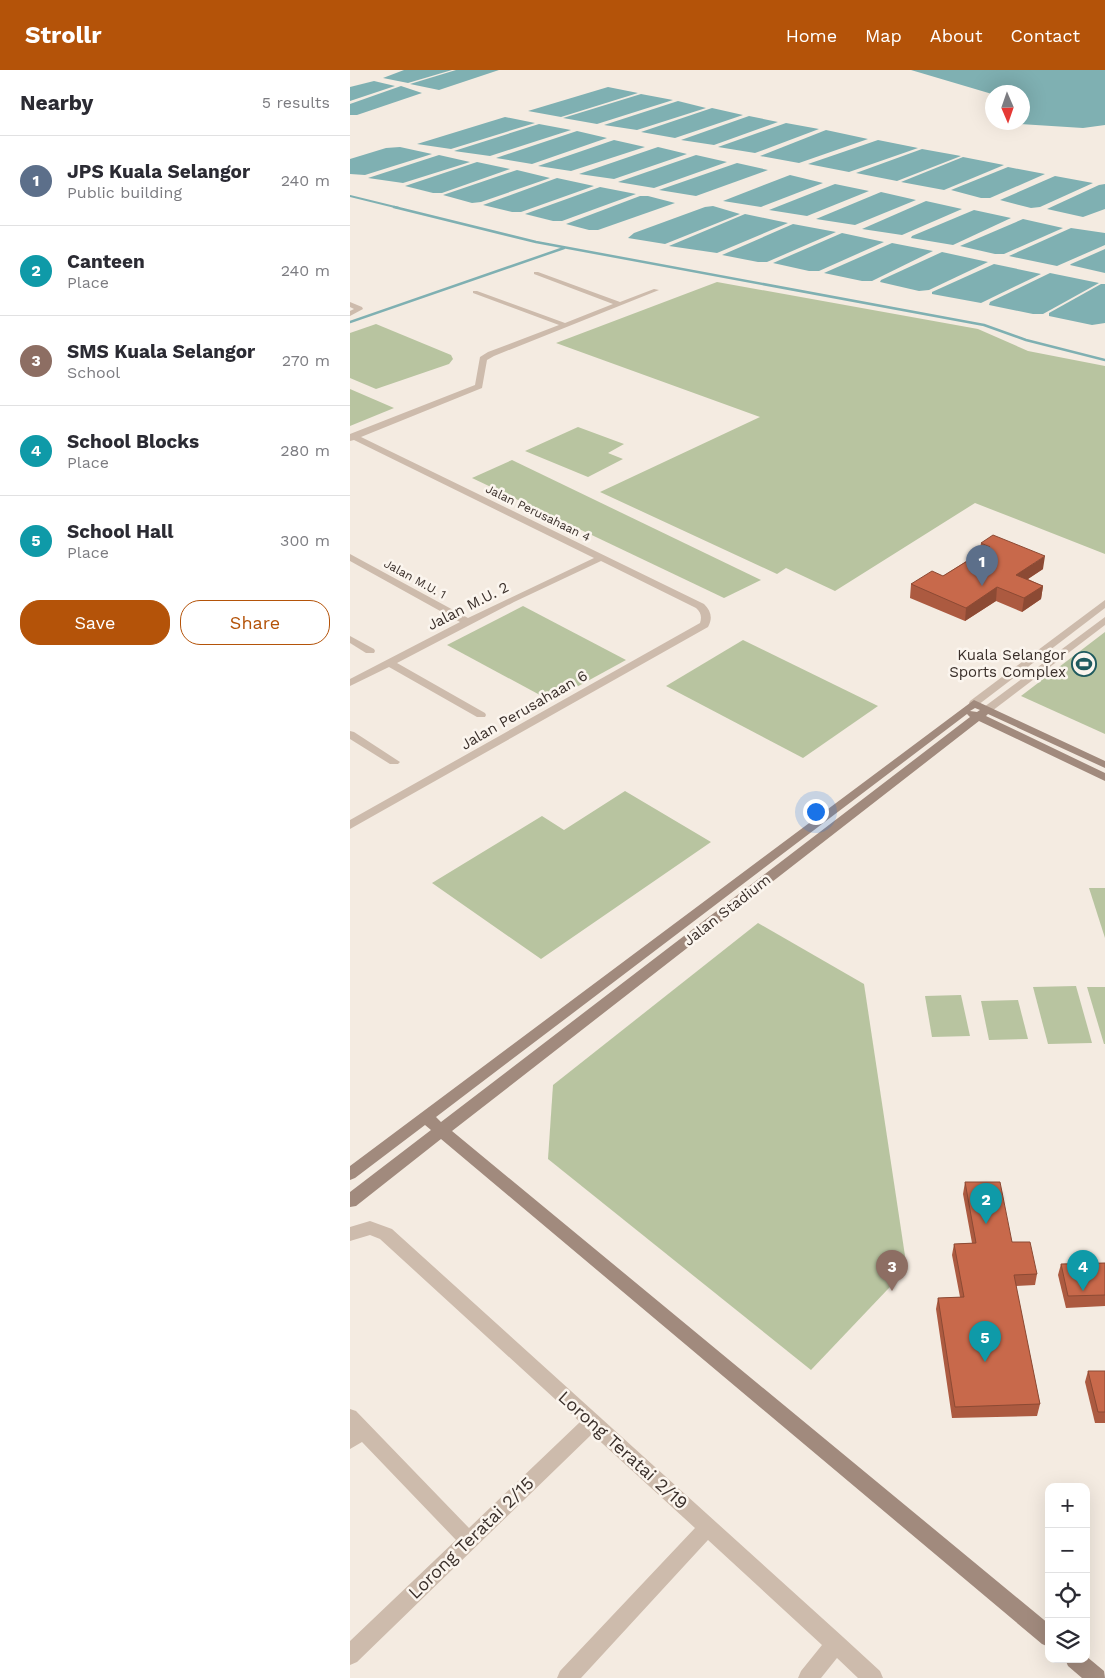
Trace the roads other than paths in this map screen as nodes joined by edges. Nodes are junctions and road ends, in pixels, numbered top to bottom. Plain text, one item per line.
1 (536, 273) dead end
2 (656, 290) dead end
3 (475, 292) dead end
4 (350, 304) edge
5 (620, 304) junction
6 (350, 314) edge
7 (565, 325) junction
8 (352, 437) edge
9 (350, 556) edge
10 (601, 558) junction
11 (1105, 603) edge
12 (706, 616) joint
13 (1105, 620) edge
14 (468, 622) junction
15 (350, 639) edge
16 (370, 651) dead end
17 (390, 663) junction
18 (350, 683) edge
19 (969, 707) junction
20 (982, 713) junction
21 (480, 715) dead end
22 (350, 734) edge
23 (394, 762) dead end
24 (1105, 765) edge
25 (1105, 778) edge
26 (350, 825) edge
27 (425, 1117) junction
28 (442, 1131) junction
29 (350, 1174) edge
30 (350, 1201) edge
31 (350, 1234) edge
32 (592, 1422) junction
33 (354, 1429) edge
34 (708, 1528) junction
35 (468, 1541) junction
36 (1045, 1634) edge
37 (836, 1644) junction
38 (350, 1655) edge
39 (1080, 1663) edge
40 (567, 1678) edge
41 (808, 1678) edge
42 (873, 1678) edge
43 (1098, 1678) edge

1 - 5 street
2 - 5 street
3 - 7 street
4 - 6 street
5 - 7 street
7 - 8 street
8 - 10 street, Jalan Perusahaan 4
9 - 14 street, Jalan M.U. 1
10 - 12 street, Jalan Perusahaan 4
10 - 14 street, Jalan M.U. 2
11 - 19 street, Jalan Stadium
12 - 26 street, Jalan Perusahaan 6
13 - 20 street, Jalan Stadium
14 - 17 street, Jalan M.U. 2
15 - 16 street
17 - 18 street, Jalan M.U. 2
17 - 21 street
19 - 20 street
19 - 27 street, Jalan Stadium
20 - 24 street
20 - 25 street
20 - 28 street, Jalan Stadium
22 - 23 street
27 - 28 street
27 - 29 street, Jalan Stadium
28 - 30 street, Jalan Stadium
28 - 36 street
31 - 32 street, Lorong Teratai 2/19
32 - 34 street, Lorong Teratai 2/19
32 - 35 street, Lorong Teratai 2/15
33 - 35 street
34 - 37 street, Lorong Teratai 2/19
34 - 40 street
35 - 38 street, Lorong Teratai 2/15
37 - 41 street
37 - 42 street, Lorong Teratai 2/19
39 - 43 street

